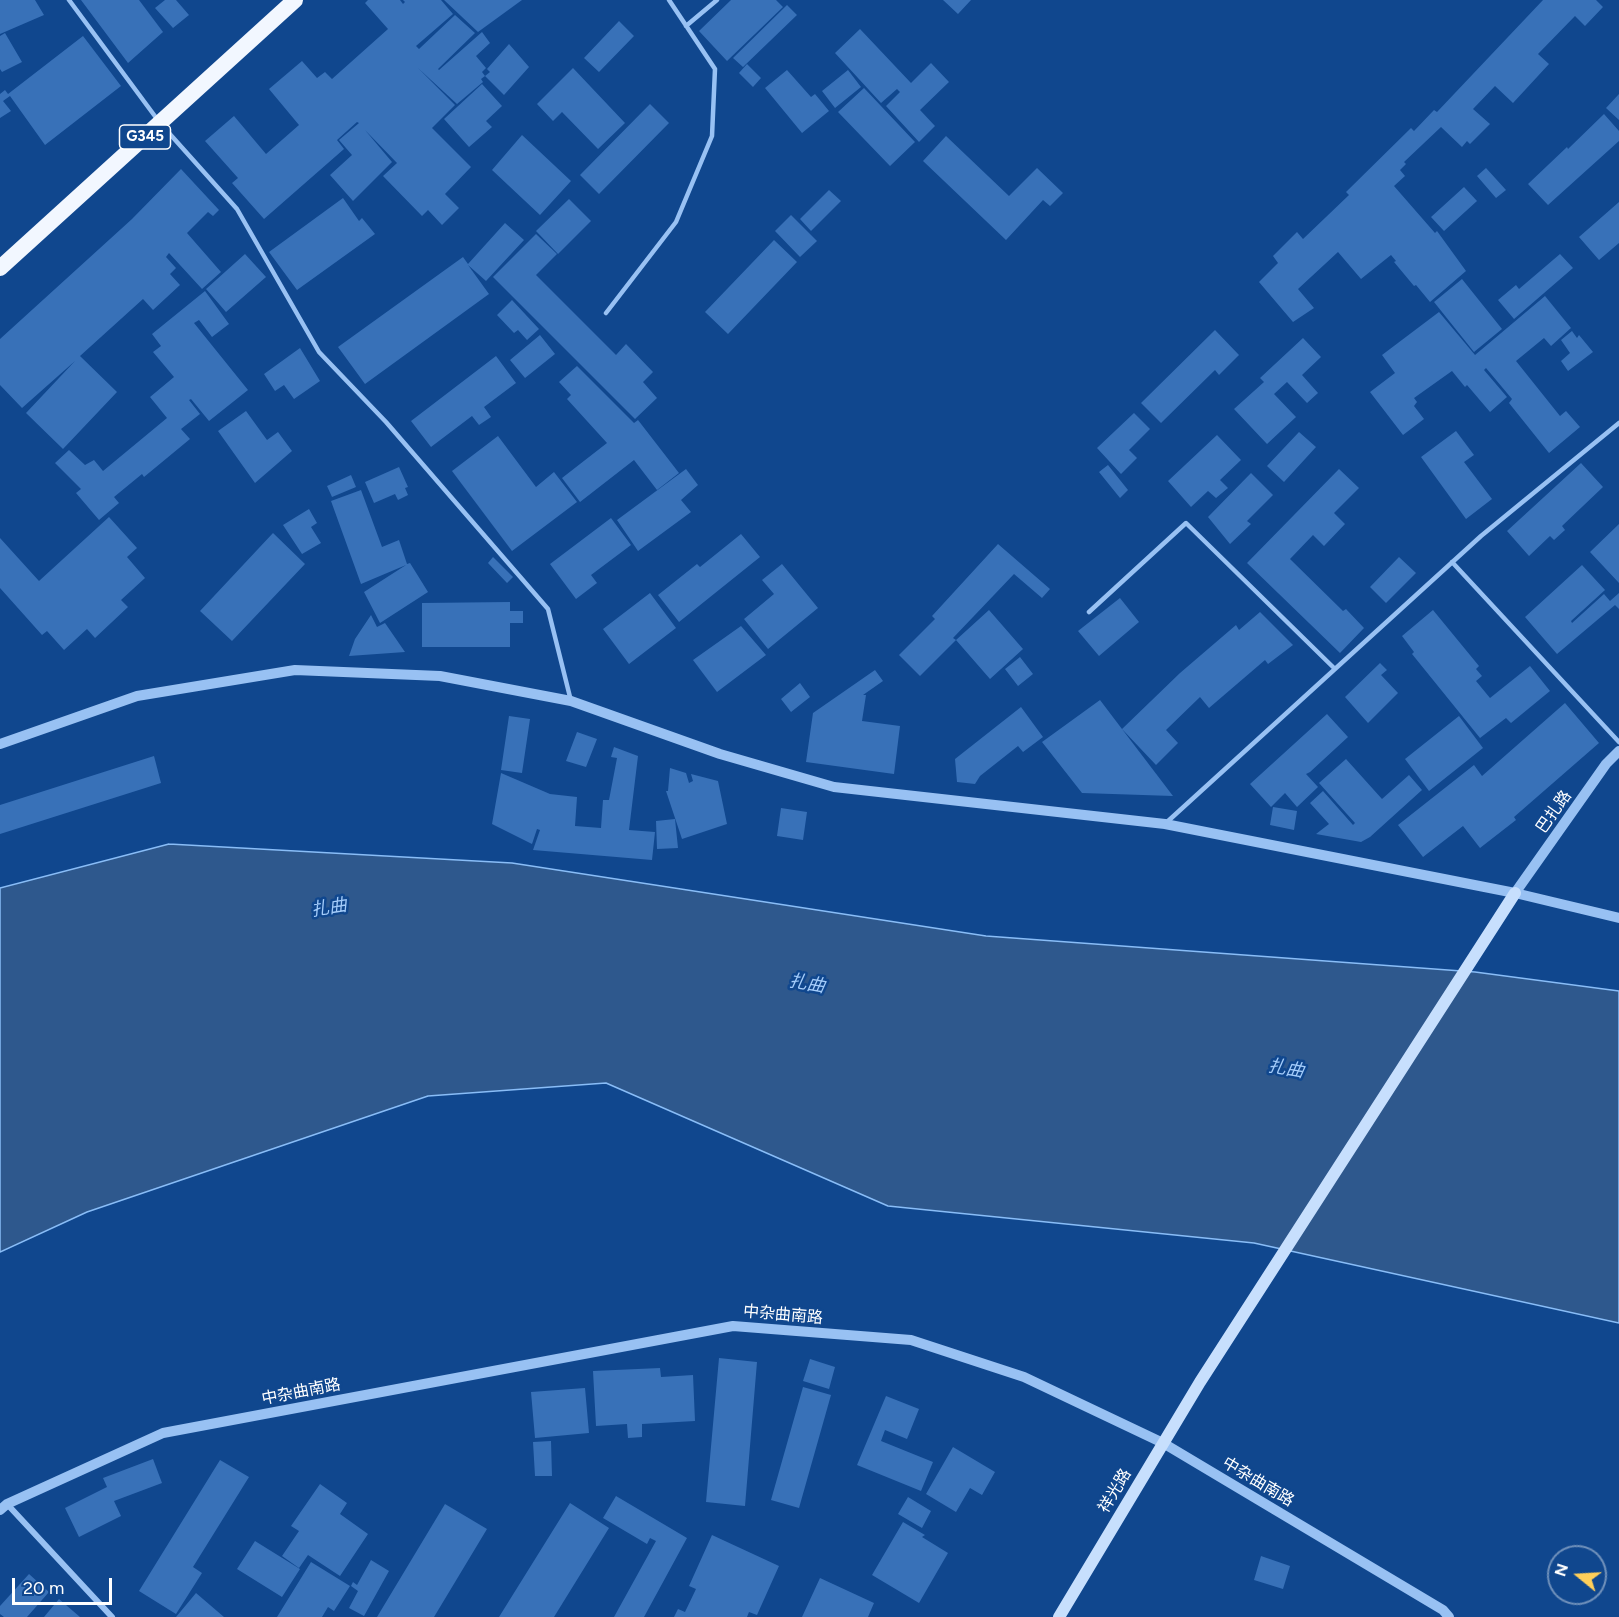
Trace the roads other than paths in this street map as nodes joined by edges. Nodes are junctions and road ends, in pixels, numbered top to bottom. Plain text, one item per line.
1 (69, 0) edge
2 (669, 0) edge
3 (717, 0) edge
4 (291, 2) edge
5 (686, 26) junction
6 (160, 123) junction
7 (0, 268) edge
8 (606, 314) dead end
9 (1619, 423) edge
10 (1452, 562) junction
11 (1089, 612) dead end
12 (1335, 669) junction
13 (571, 701) junction
14 (1619, 741) edge
15 (0, 744) edge
16 (1619, 751) edge
17 (1165, 824) junction
18 (1515, 892) junction
19 (1619, 918) edge
20 (1163, 1443) junction
21 (4, 1507) edge
22 (112, 1617) edge
23 (1059, 1617) edge
24 (1449, 1617) edge

1 - 6 lane
2 - 5 lane
3 - 5 lane
4 - 6 highway, G345
5 - 8 lane
6 - 7 highway, G345
6 - 13 lane
9 - 10 lane
10 - 12 lane
10 - 14 lane
11 - 12 lane
12 - 17 lane
13 - 15 street
13 - 17 street
16 - 18 street, 巴扎路
17 - 18 street
18 - 19 street
18 - 20 main road, 祥光路
20 - 21 street, 中杂曲南路
20 - 23 main road, 祥光路
20 - 24 street, 中杂曲南路
21 - 22 street

